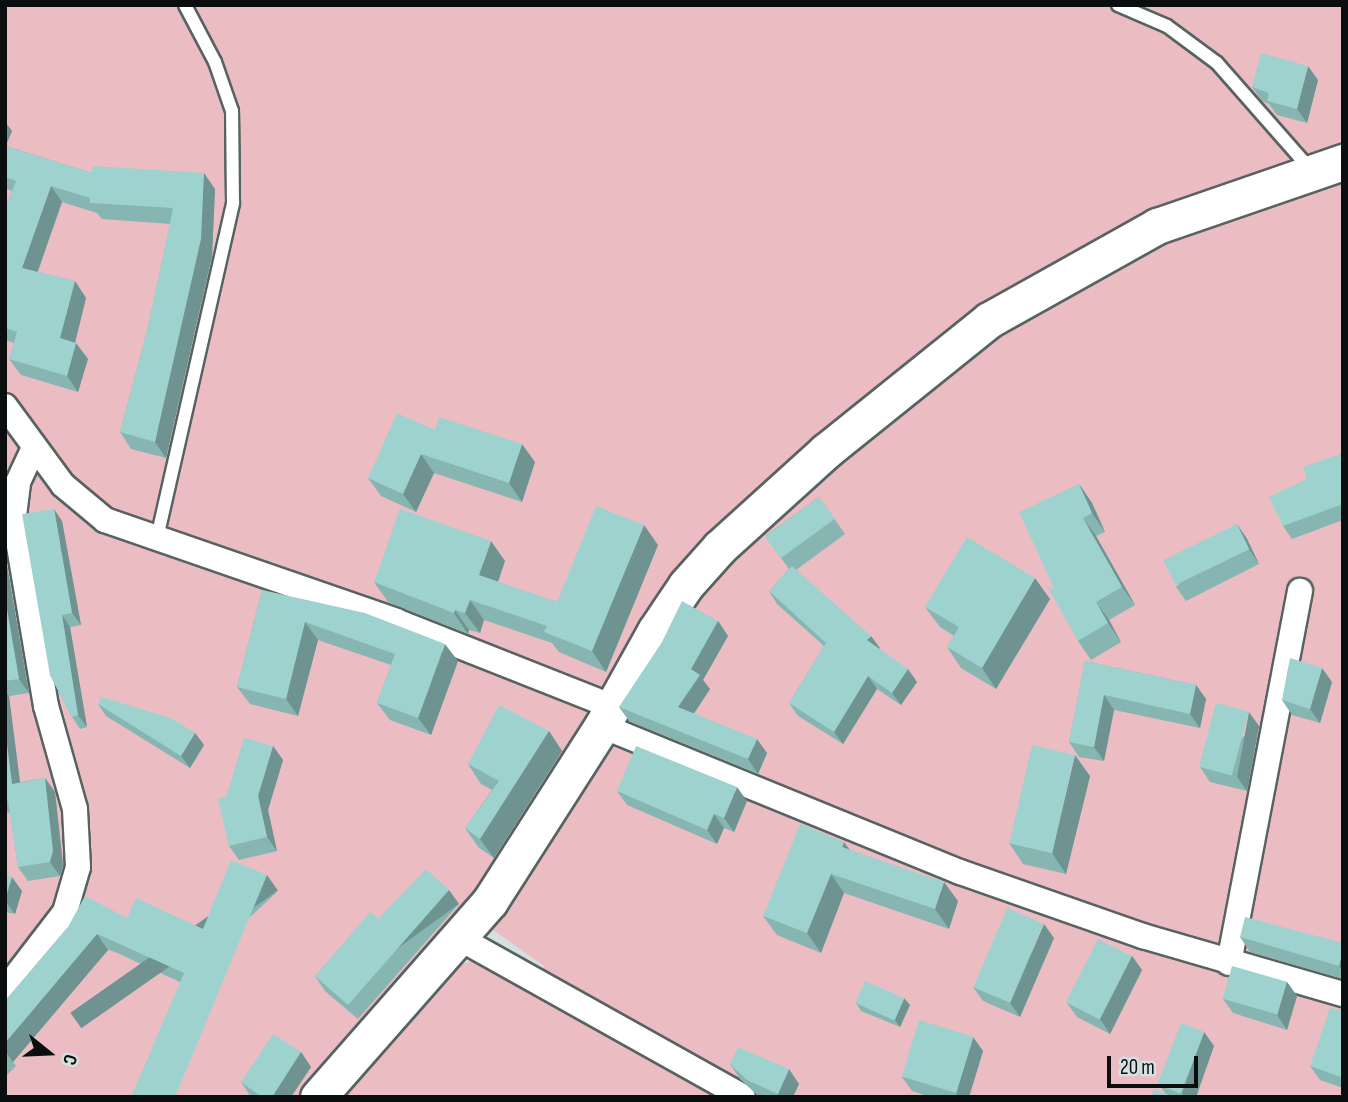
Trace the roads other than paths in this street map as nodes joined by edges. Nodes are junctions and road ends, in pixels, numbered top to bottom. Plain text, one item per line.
1 (185, 5) edge
2 (1118, 5) edge
3 (1327, 167) edge
4 (5, 406) edge
5 (34, 448) junction
6 (10, 516) edge
7 (157, 538) junction
8 (1300, 591) dead end
9 (608, 716) junction
10 (459, 938) junction
11 (1229, 963) junction
12 (5, 990) edge
13 (1343, 994) edge
14 (318, 1097) edge
15 (743, 1097) edge

1 - 7 lane
2 - 3 lane
3 - 9 street
4 - 5 street
5 - 6 street
5 - 7 street
6 - 12 street
7 - 9 street
8 - 11 street
9 - 10 street
9 - 11 street
10 - 14 street
10 - 15 street
11 - 13 street

